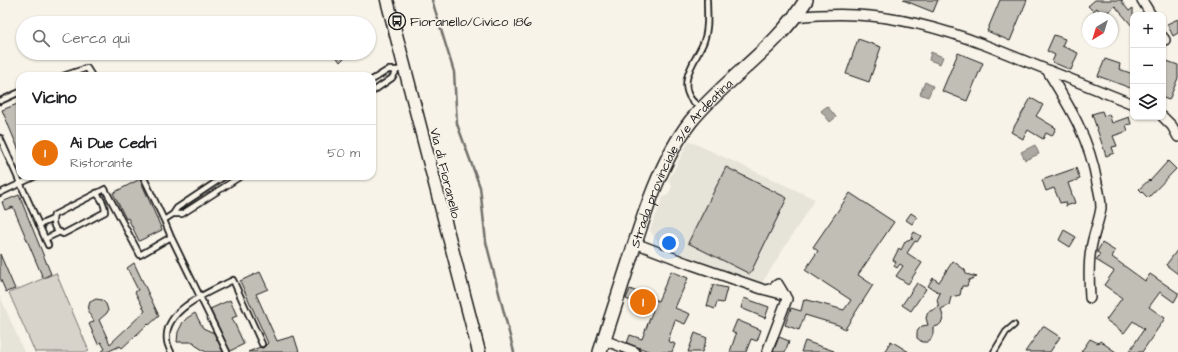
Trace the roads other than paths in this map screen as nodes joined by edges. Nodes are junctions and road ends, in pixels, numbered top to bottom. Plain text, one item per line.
1 (387, 0) edge
2 (707, 0) edge
3 (806, 0) edge
4 (1142, 0) edge
5 (1149, 12) edge
6 (795, 17) junction
7 (401, 69) junction
8 (1047, 70) junction
9 (75, 72) edge
10 (90, 72) edge
11 (376, 78) edge
12 (376, 89) edge
13 (16, 94) edge
14 (0, 101) edge
15 (1130, 103) edge
16 (702, 109) junction
17 (1166, 120) edge
18 (1178, 137) edge
19 (0, 138) edge
20 (16, 172) edge
21 (20, 180) edge
22 (27, 180) edge
23 (145, 180) edge
24 (219, 180) edge
25 (235, 180) edge
26 (21, 183) junction
27 (0, 193) edge
28 (96, 193) junction
29 (173, 214) junction
30 (53, 219) junction
31 (164, 220) junction
32 (39, 225) junction
33 (60, 232) junction
34 (171, 237) junction
35 (46, 239) junction
36 (635, 243) junction
37 (48, 245) dead end
38 (200, 297) junction
39 (1090, 298) dead end
40 (1014, 325) dead end
41 (262, 344) dead end
42 (602, 346) edge
43 (170, 352) edge
44 (227, 352) edge
45 (479, 352) edge
46 (635, 352) edge
47 (767, 352) edge
48 (994, 352) edge

1 - 7 street, Via di Fioranello
2 - 16 lane
3 - 6 main road, Strada provinciale 3/e Ardeatina
4 - 5 street
6 - 8 street
6 - 16 main road, Strada provinciale 3/e Ardeatina
7 - 11 lane
7 - 12 lane
7 - 45 street, Via di Fioranello
8 - 15 street
8 - 39 street
9 - 10 lane
13 - 14 lane
16 - 36 main road, Strada provinciale 3/e Ardeatina
17 - 18 street
19 - 20 lane
21 - 26 lane
22 - 26 lane
23 - 31 lane
24 - 29 lane
25 - 29 lane
26 - 27 lane
26 - 32 lane
28 - 30 lane
28 - 33 lane
28 - 34 lane
29 - 31 lane
30 - 32 lane
30 - 33 lane
31 - 34 lane
32 - 35 lane
33 - 35 lane
34 - 38 lane
35 - 37 lane
36 - 42 main road, Strada provinciale 3/e Ardeatina
36 - 47 street
38 - 41 lane
38 - 43 lane
38 - 44 lane
40 - 48 lane
42 - 46 street

